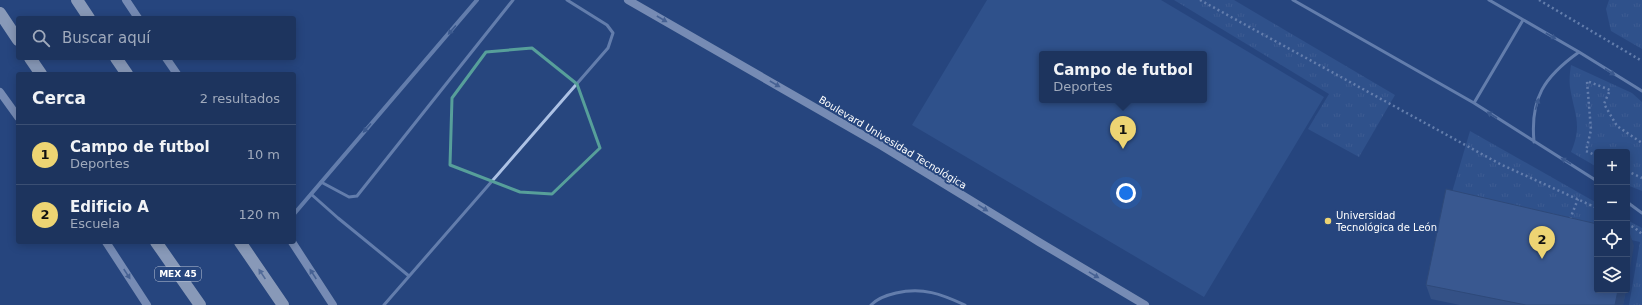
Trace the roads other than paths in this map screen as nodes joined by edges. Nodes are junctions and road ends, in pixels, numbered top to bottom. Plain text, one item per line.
1 (126, 0) edge
2 (477, 0) edge
3 (514, 0) edge
4 (568, 0) edge
5 (628, 0) edge
6 (1292, 0) edge
7 (1489, 0) edge
8 (79, 3) edge
9 (0, 13) edge
10 (88, 16) edge
11 (137, 16) edge
12 (1522, 20) junction
13 (16, 37) edge
14 (1579, 52) junction
15 (32, 60) edge
16 (117, 60) edge
17 (167, 60) edge
18 (40, 72) edge
19 (126, 72) edge
20 (176, 72) edge
21 (1642, 91) edge
22 (0, 92) edge
23 (1474, 103) junction
24 (16, 114) edge
25 (1534, 142) junction
26 (1594, 179) edge
27 (321, 182) junction
28 (311, 194) junction
29 (1630, 204) edge
30 (296, 212) edge
31 (1642, 213) edge
32 (107, 244) edge
33 (157, 244) edge
34 (241, 244) edge
35 (293, 244) edge
36 (409, 276) junction
37 (147, 305) edge
38 (200, 305) edge
39 (283, 305) edge
40 (333, 305) edge
41 (384, 305) edge
42 (871, 305) edge
43 (966, 305) edge
44 (1145, 305) edge

1 - 11 street
2 -> 27 street
3 - 27 lane
4 - 36 lane
5 -> 44 street, Boulevard Univesidad Tecnológica
6 - 23 lane
7 - 12 lane
8 - 10 highway
9 - 13 highway
12 -> 14 lane
12 - 23 lane
14 -> 21 lane
25 -> 14 lane
15 - 18 highway
16 - 19 highway
17 - 20 street
22 - 24 street
25 -> 23 lane
26 -> 25 lane
27 - 28 street
28 - 30 street
28 - 36 lane
29 - 31 lane
32 -> 37 street
33 - 38 highway, MEX 45
39 -> 34 highway
40 -> 35 street
36 - 41 lane
42 - 43 lane

